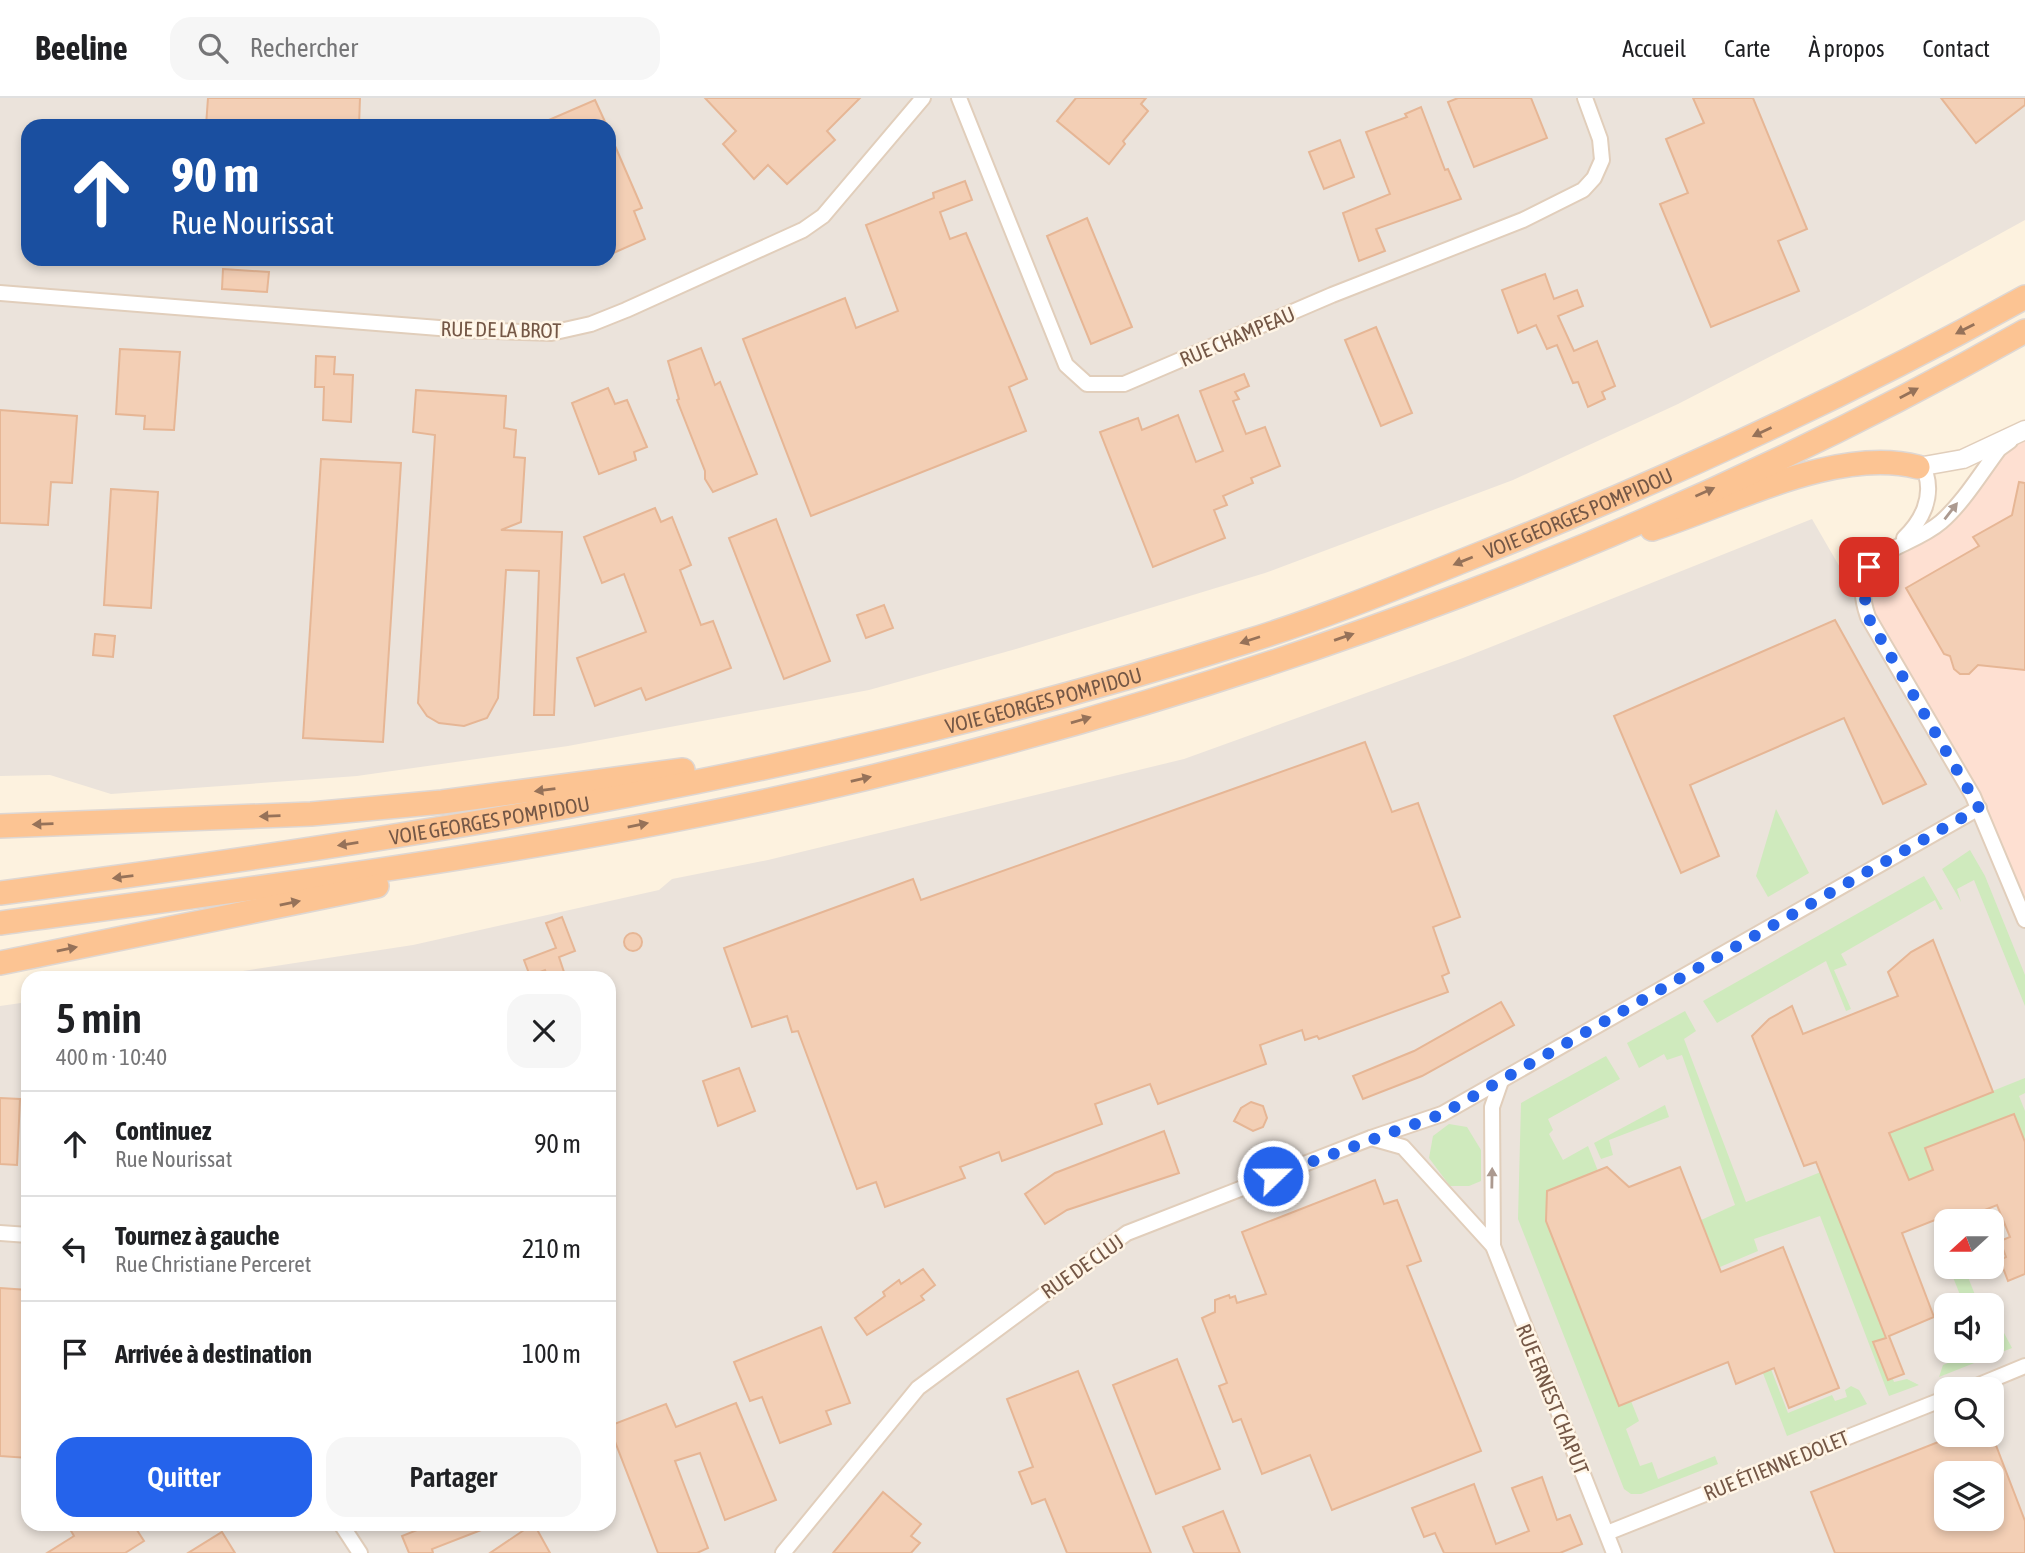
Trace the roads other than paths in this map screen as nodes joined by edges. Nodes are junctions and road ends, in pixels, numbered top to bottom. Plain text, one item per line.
1 (923, 98) edge
2 (959, 98) edge
3 (1585, 98) edge
4 (0, 293) edge
5 (2025, 297) edge
6 (2025, 331) edge
7 (2020, 433) edge
8 (1918, 467) junction
9 (1894, 546) junction
10 (1507, 576) junction
11 (801, 760) junction
12 (1979, 808) junction
13 (0, 826) edge
14 (572, 839) junction
15 (0, 893) edge
16 (2025, 920) edge
17 (0, 923) edge
18 (0, 963) edge
19 (1502, 1081) junction
20 (1371, 1138) junction
21 (0, 1233) edge
22 (21, 1234) edge
23 (1493, 1246) junction
24 (2025, 1366) edge
25 (1998, 1377) edge
26 (1934, 1403) edge
27 (346, 1531) edge
28 (1606, 1533) junction
29 (360, 1553) edge
30 (783, 1553) edge
31 (1614, 1553) edge

1 - 4 street, RUE DE LA BROT
2 - 3 street, RUE CHAMPEAU
5 -> 11 highway, VOIE GEORGES POMPIDOU
10 -> 6 highway, VOIE GEORGES POMPIDOU
7 - 8 street
9 -> 7 street
8 - 9 street
8 - 10 highway
9 - 12 street
14 -> 10 highway, VOIE GEORGES POMPIDOU
11 -> 13 highway
11 -> 15 highway, VOIE GEORGES POMPIDOU
12 - 16 street
12 - 19 street, RUE DE CLUJ
14 - 17 highway, VOIE GEORGES POMPIDOU
18 -> 14 highway
19 - 20 street, RUE DE CLUJ
23 -> 19 street, RUE ERNEST CHAPUT
20 - 23 street, RUE ERNEST CHAPUT
20 - 30 street, RUE DE CLUJ
21 - 22 street
23 - 28 street, RUE ERNEST CHAPUT
24 - 25 street
26 - 28 street, RUE ÉTIENNE DOLET
27 - 29 street
28 - 31 street, RUE ERNEST CHAPUT

